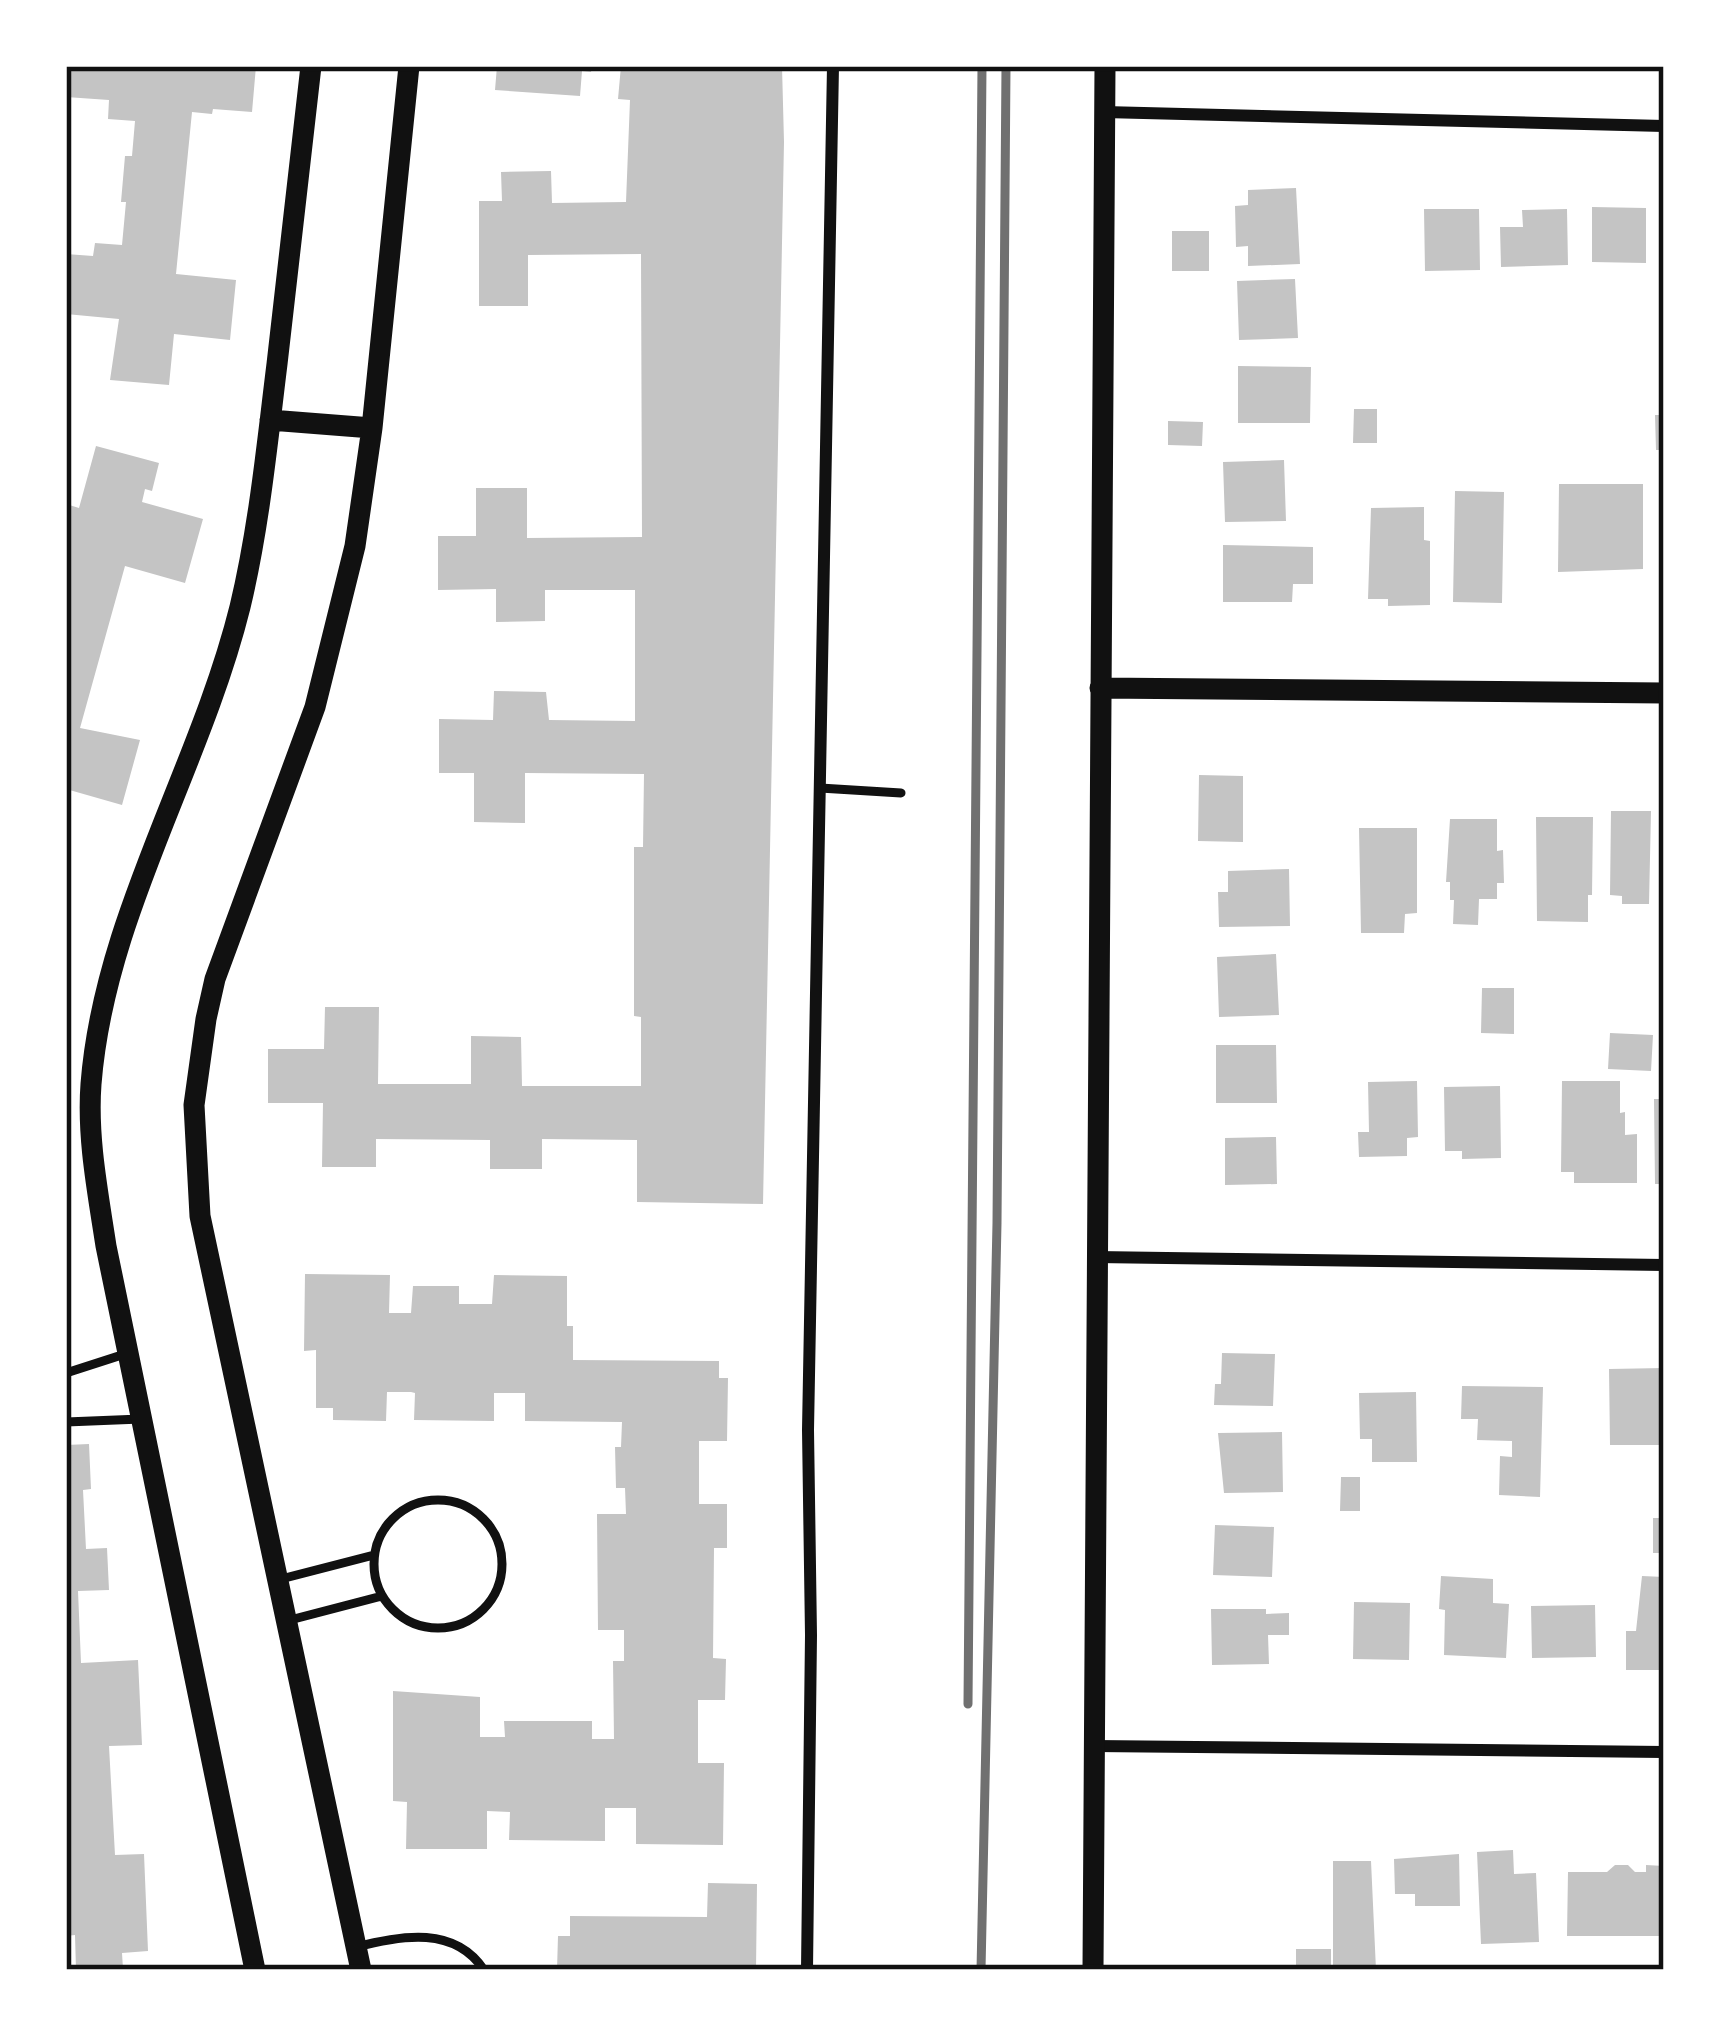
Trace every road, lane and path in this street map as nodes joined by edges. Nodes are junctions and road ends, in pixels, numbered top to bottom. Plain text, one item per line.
1 (311, 66) edge
2 (409, 66) edge
3 (832, 66) edge
4 (1105, 66) edge
5 (1104, 112) junction
6 (1664, 126) edge
7 (270, 421) junction
8 (372, 428) junction
9 (1100, 688) junction
10 (1664, 693) edge
11 (820, 788) junction
12 (901, 794) dead end
13 (1095, 1257) junction
14 (1664, 1264) edge
15 (128, 1353) junction
16 (66, 1373) edge
17 (141, 1419) junction
18 (66, 1422) edge
19 (374, 1555) junction
20 (277, 1581) junction
21 (382, 1596) junction
22 (285, 1622) junction
23 (1094, 1746) junction
24 (1664, 1752) edge
25 (356, 1947) junction
26 (255, 1970) edge
27 (361, 1970) edge
28 (484, 1970) edge
29 (807, 1970) edge
30 (1093, 1970) edge

1 - 7 street
2 - 8 street
3 - 11 street
4 - 5 street
5 - 6 street
5 - 9 street
7 - 8 street
7 - 15 street
8 - 20 street
9 - 10 street
9 - 13 street
11 - 12 lane
11 - 29 street
13 - 14 street
13 - 23 street
15 - 16 lane
15 - 17 street
17 - 18 lane
17 - 26 street
19 - 20 lane
19 - 21 lane
19 - 21 lane
20 - 22 street
21 - 22 lane
22 - 25 street
23 - 24 street
23 - 30 street
25 - 27 street
25 - 28 lane

